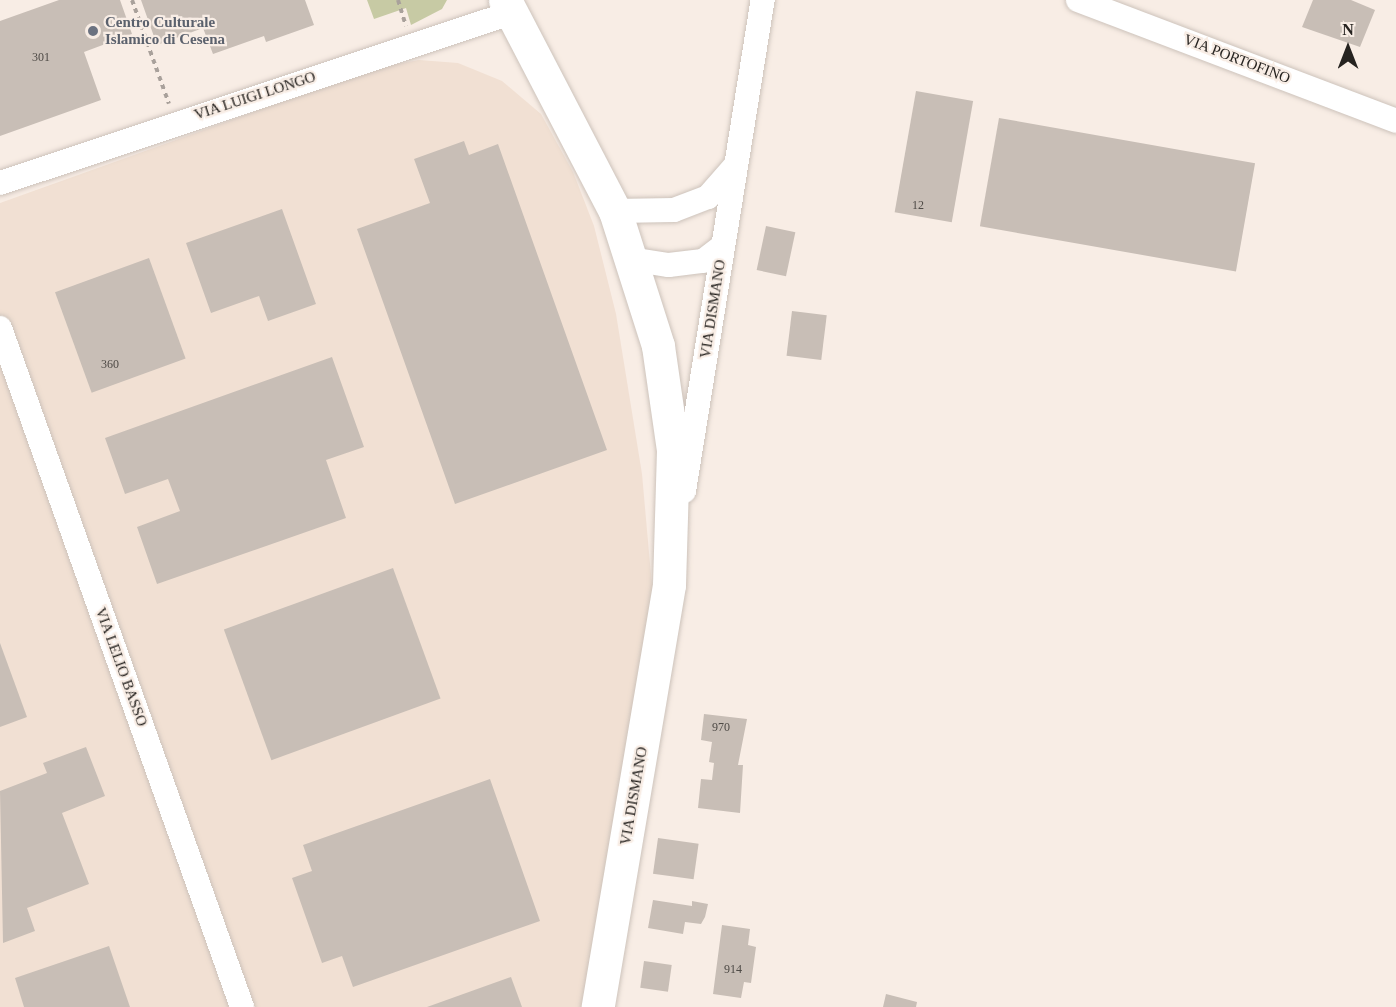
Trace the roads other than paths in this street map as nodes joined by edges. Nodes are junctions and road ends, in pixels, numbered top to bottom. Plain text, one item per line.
1 (763, 0) edge
2 (1078, 0) edge
3 (508, 6) edge
4 (1396, 121) edge
5 (735, 166) junction
6 (0, 183) edge
7 (615, 211) junction
8 (723, 246) junction
9 (630, 259) junction
10 (0, 328) edge
11 (669, 585) junction
12 (242, 1007) edge
13 (598, 1007) edge

1 - 5 street, VIA DISMANO
2 - 4 street, VIA PORTOFINO
3 - 6 street, VIA LUIGI LONGO
3 - 7 main road, VIA DISMANO
5 - 7 street
5 - 8 street, VIA DISMANO
7 - 9 main road, VIA DISMANO
8 - 9 street, VIA DISMANO
8 - 11 street, VIA DISMANO
9 - 11 main road, VIA DISMANO
10 - 12 street, VIA LELIO BASSO
11 - 13 main road, VIA DISMANO

